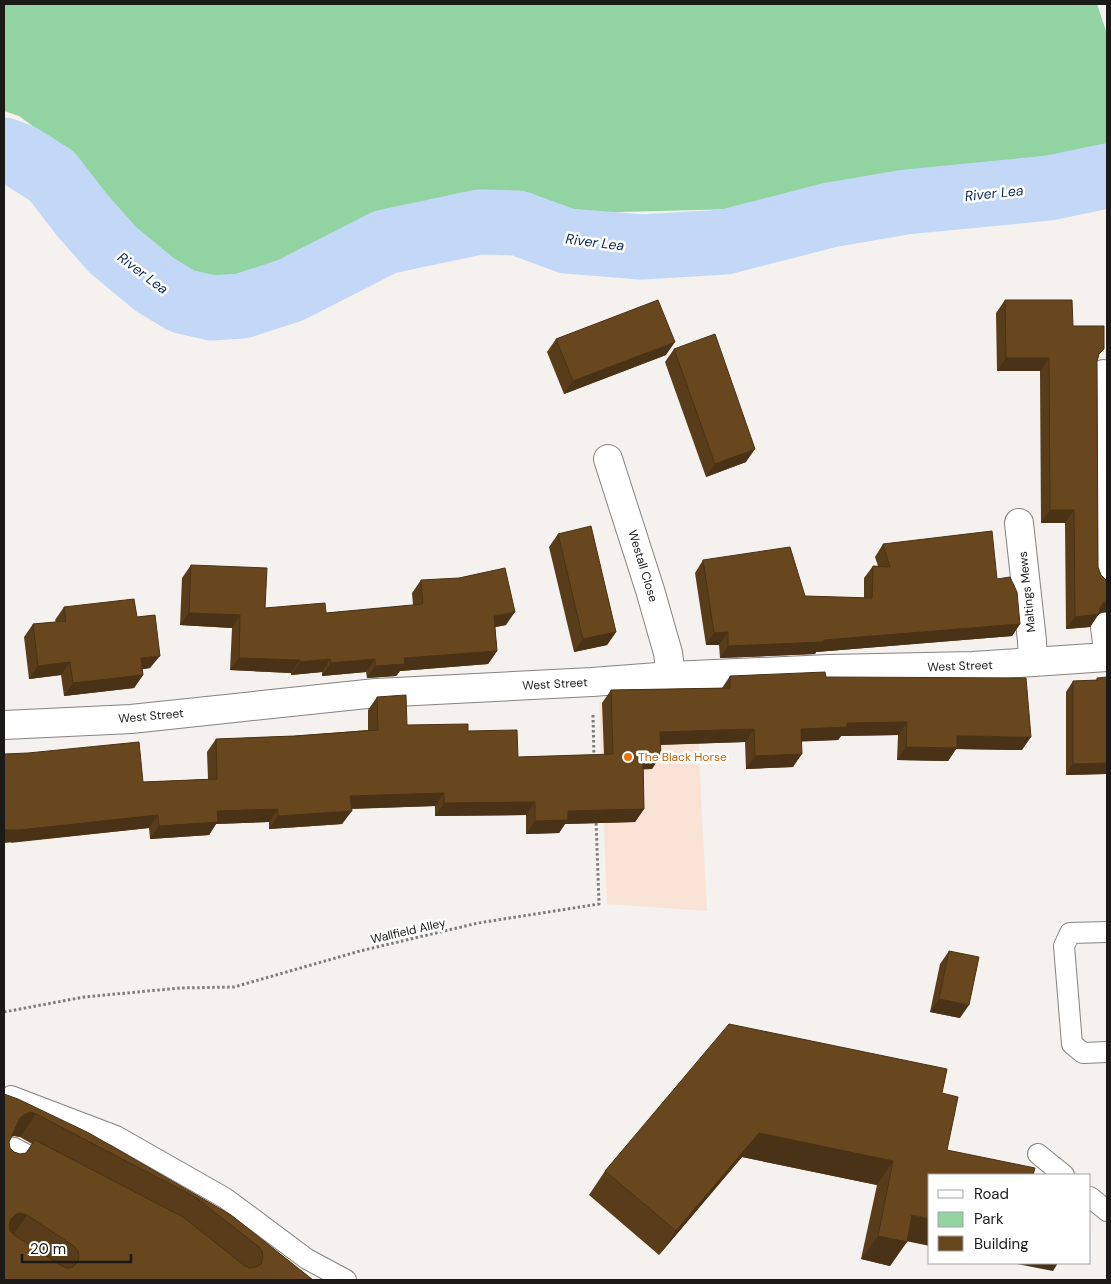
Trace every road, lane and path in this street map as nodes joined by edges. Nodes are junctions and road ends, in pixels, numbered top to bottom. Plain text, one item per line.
1 (1104, 374) dead end
2 (608, 459) dead end
3 (1020, 523) dead end
4 (1105, 580) edge
5 (1107, 657) edge
6 (1033, 662) junction
7 (670, 676) junction
8 (592, 682) junction
9 (4, 724) edge
10 (594, 767) edge
11 (596, 816) edge
12 (1107, 932) edge
13 (4, 1012) edge
14 (1107, 1052) edge
15 (11, 1096) edge
16 (1038, 1154) dead end
17 (4, 1166) edge
18 (1063, 1174) edge
19 (67, 1175) edge
20 (1091, 1198) edge
21 (1107, 1211) edge
22 (346, 1280) edge

1 - 4 street
2 - 7 street, Westall Close
3 - 6 street, Maltings Mews
5 - 6 street, West Street
6 - 7 street, West Street
7 - 8 street, West Street
8 - 9 street, West Street
8 - 10 path
11 - 13 path, Wallfield Alley
12 - 14 lane
15 - 22 lane
16 - 18 lane
17 - 19 lane
20 - 21 lane

